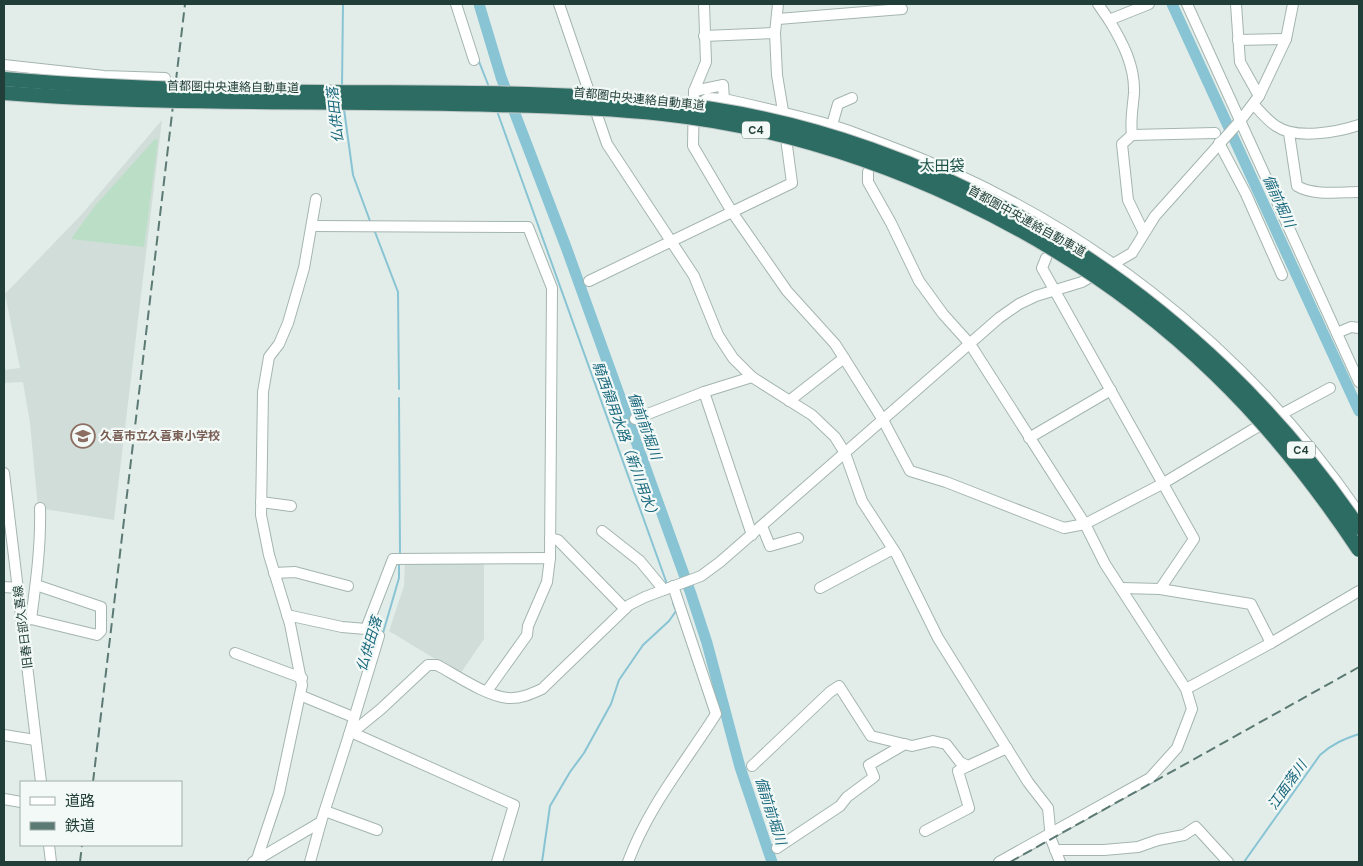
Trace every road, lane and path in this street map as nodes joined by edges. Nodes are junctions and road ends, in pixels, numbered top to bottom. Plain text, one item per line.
1 (456, 4) edge
2 (559, 4) edge
3 (704, 4) edge
4 (778, 4) edge
5 (1098, 4) edge
6 (1148, 4) edge
7 (1187, 4) edge
8 (1236, 4) edge
9 (1293, 4) edge
10 (902, 9) dead end
11 (778, 19) junction
12 (1109, 20) junction
13 (775, 33) junction
14 (704, 36) junction
15 (1238, 40) junction
16 (1286, 40) junction
17 (474, 60) dead end
18 (4, 65) edge
19 (165, 78) dead end
20 (4, 79) edge
21 (694, 91) junction
22 (4, 93) edge
23 (852, 98) dead end
24 (724, 100) junction
25 (1257, 100) junction
26 (694, 108) junction
27 (784, 112) junction
28 (1240, 121) junction
29 (1359, 125) edge
30 (834, 126) junction
31 (1289, 133) junction
32 (1132, 135) junction
33 (1217, 138) junction
34 (852, 166) dead end
35 (868, 172) dead end
36 (1359, 192) edge
37 (316, 199) dead end
38 (1028, 210) junction
39 (732, 212) junction
40 (312, 226) junction
41 (1144, 233) junction
42 (1014, 237) dead end
43 (673, 241) junction
44 (1046, 258) dead end
45 (1115, 264) junction
46 (1282, 275) dead end
47 (588, 281) dead end
48 (1056, 290) junction
49 (1359, 328) edge
50 (1337, 333) junction
51 (970, 344) junction
52 (1227, 356) junction
53 (844, 358) junction
54 (1190, 366) dead end
55 (752, 377) junction
56 (1359, 382) edge
57 (1330, 388) dead end
58 (1111, 390) junction
59 (704, 392) junction
60 (789, 401) junction
61 (1283, 414) junction
62 (635, 419) dead end
63 (883, 420) junction
64 (1029, 438) junction
65 (845, 453) junction
66 (4, 473) edge
67 (1162, 484) junction
68 (261, 502) junction
69 (291, 506) dead end
70 (40, 508) dead end
71 (1359, 512) edge
72 (1085, 524) junction
73 (762, 526) junction
74 (1359, 528) edge
75 (602, 531) dead end
76 (752, 535) junction
77 (550, 538) junction
78 (798, 538) dead end
79 (893, 550) junction
80 (1359, 550) edge
81 (550, 558) junction
82 (274, 573) junction
83 (36, 585) junction
84 (348, 586) dead end
85 (4, 587) edge
86 (18, 588) junction
87 (669, 588) junction
88 (820, 588) dead end
89 (1122, 588) junction
90 (1160, 589) junction
91 (1359, 591) edge
92 (625, 609) junction
93 (287, 615) junction
94 (26, 620) junction
95 (366, 629) junction
96 (1271, 643) junction
97 (235, 653) dead end
98 (302, 678) junction
99 (1186, 689) junction
100 (487, 691) junction
101 (302, 696) junction
102 (353, 717) junction
103 (351, 734) junction
104 (4, 735) edge
105 (35, 740) junction
106 (905, 744) junction
107 (1007, 748) junction
108 (752, 766) dead end
109 (968, 766) junction
110 (41, 781) edge
111 (4, 799) edge
112 (20, 802) edge
113 (325, 811) junction
114 (321, 822) junction
115 (377, 830) dead end
116 (925, 831) dead end
117 (1052, 833) junction
118 (49, 846) edge
119 (777, 848) dead end
120 (1055, 850) junction
121 (255, 861) edge
122 (51, 862) edge
123 (310, 862) edge
124 (497, 862) edge
125 (628, 862) edge
126 (999, 862) edge
127 (1060, 862) edge
128 (1228, 862) edge

1 - 17 street
2 - 43 street
3 - 14 street
4 - 11 street
5 - 12 street
6 - 12 street
7 - 28 street
8 - 15 street
9 - 16 street
10 - 11 street
11 - 13 street
12 - 32 street
13 - 14 street
13 - 27 street
14 - 21 street
15 - 16 street
15 - 25 street
16 - 25 street
18 - 19 street
20 - 74 highway, 首都圏中央連絡自動車道 / C4, bridge
21 - 24 street
21 - 26 street
22 - 80 highway, 首都圏中央連絡自動車道 / C4, bridge
23 - 30 street
24 - 26 street
24 - 27 street
25 - 28 street
25 - 31 street
26 - 39 street
27 - 30 street
27 - 39 street
28 - 33 street
28 - 50 street
29 - 31 street
30 - 34 street
30 - 38 street
31 - 36 street
32 - 33 street
32 - 41 street
33 - 41 street
33 - 46 street
35 - 51 street
37 - 40 street
38 - 42 street
38 - 45 street
39 - 43 street
39 - 53 street
40 - 68 street
40 - 77 street
41 - 45 street
43 - 47 street
43 - 55 street
44 - 48 street
45 - 48 street
45 - 52 street
48 - 51 street
48 - 58 street
49 - 50 street
50 - 56 street
51 - 63 street
51 - 64 street
52 - 54 street
52 - 61 street
53 - 60 street
53 - 63 street
55 - 59 street
55 - 60 street
57 - 61 street
58 - 64 street
58 - 67 street
59 - 62 street
59 - 76 street
60 - 65 street
61 - 67 street
61 - 71 street
63 - 65 street
63 - 72 street
64 - 72 street
65 - 73 street
65 - 79 street
66 - 86 street, 旧春日部久喜線
67 - 72 street
67 - 90 street
68 - 69 street
68 - 82 street
70 - 83 street
72 - 89 street
73 - 76 street
73 - 78 street
75 - 87 street
76 - 87 street
77 - 81 street
77 - 92 street
79 - 88 street
79 - 107 street
81 - 95 street
81 - 100 street
82 - 84 street
82 - 93 street
83 - 94 street
83 - 94 street
85 - 86 street
86 - 94 street, 旧春日部久喜線
87 - 92 street
87 - 125 street
89 - 90 street
89 - 99 street
90 - 96 street
91 - 96 street
92 - 100 street
93 - 95 street
93 - 98 street
94 - 105 street, 旧春日部久喜線
95 - 102 street
96 - 99 street
97 - 98 street
98 - 101 street
99 - 117 street
100 - 103 street
101 - 102 street
101 - 121 street
102 - 103 street
103 - 113 street
103 - 124 street
104 - 105 street
105 - 110 street, 旧春日部久喜線
106 - 108 street
106 - 109 street
106 - 119 street
107 - 109 street
107 - 117 street
109 - 116 street
111 - 112 street
113 - 114 street
113 - 115 street
114 - 121 street
114 - 123 street
117 - 120 street
117 - 126 street
118 - 122 street
120 - 127 street
120 - 128 street

